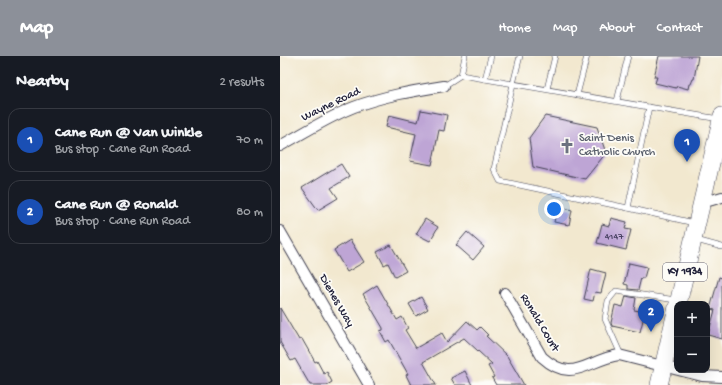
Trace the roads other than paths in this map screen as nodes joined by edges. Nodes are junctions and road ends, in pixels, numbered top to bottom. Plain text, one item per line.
1 (465, 56) edge
2 (491, 56) edge
3 (520, 56) edge
4 (555, 56) edge
5 (587, 56) edge
6 (628, 56) edge
7 (461, 75) junction
8 (485, 79) junction
9 (513, 84) junction
10 (444, 86) joint
11 (547, 90) junction
12 (577, 95) junction
13 (617, 101) junction
14 (649, 107) junction
15 (722, 118) edge
16 (280, 146) edge
17 (722, 197) edge
18 (702, 203) junction
19 (628, 208) junction
20 (280, 231) edge
21 (695, 231) junction
22 (722, 247) edge
23 (505, 294) dead end
24 (679, 301) edge
25 (674, 303) edge
26 (674, 322) edge
27 (621, 356) junction
28 (664, 367) junction
29 (722, 377) edge
30 (369, 385) edge
31 (659, 385) edge

1 - 7 lane
2 - 8 lane
3 - 9 lane
4 - 11 lane
5 - 12 lane
6 - 13 lane
7 - 8 lane
7 - 10 lane
8 - 9 lane
9 - 11 lane
9 - 19 lane
10 - 16 street, Wayne Road
11 - 12 lane
12 - 13 lane
13 - 14 lane
14 - 15 lane
14 - 19 lane
15 - 18 highway, KY 1934
17 - 18 street
18 - 21 highway, KY 1934
19 - 21 lane
20 - 30 street, Dienes Way
21 - 22 lane
21 - 24 highway, KY 1934
23 - 27 street, Ronald Court
25 - 27 lane
26 - 28 highway, KY 1934
27 - 28 street, Ronald Court
28 - 29 street, Ronald Court
28 - 31 highway, KY 1934

